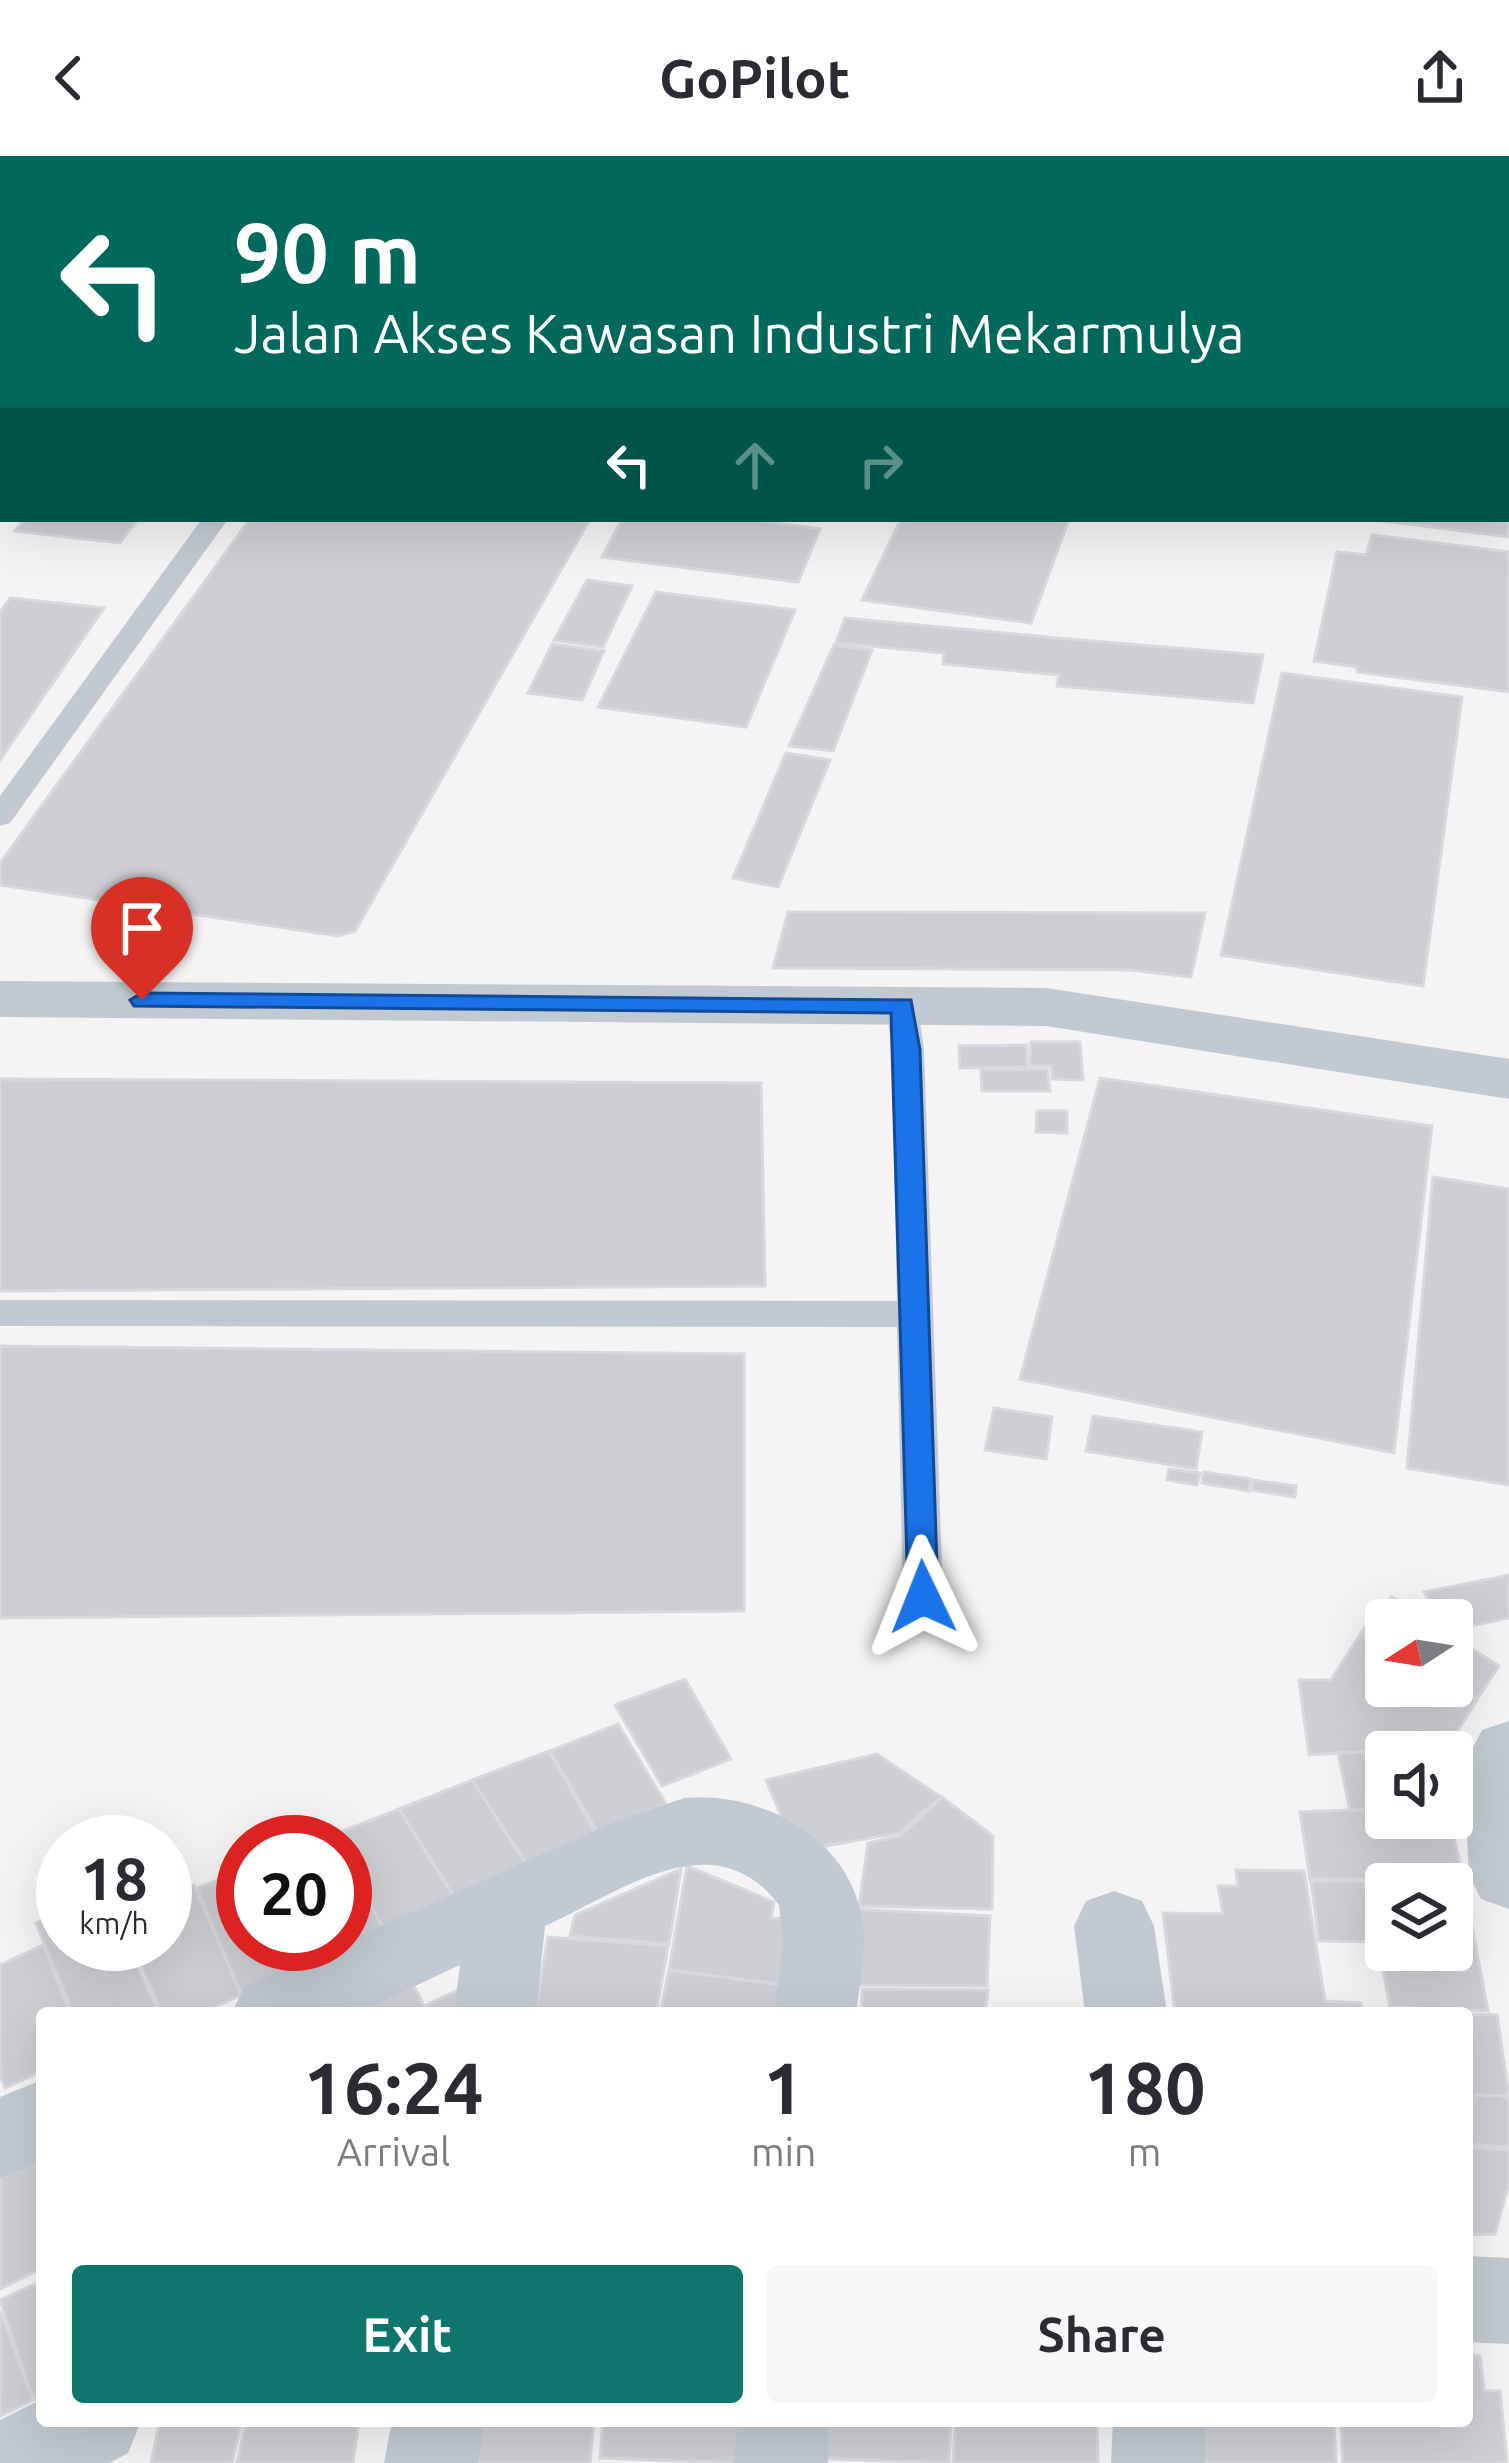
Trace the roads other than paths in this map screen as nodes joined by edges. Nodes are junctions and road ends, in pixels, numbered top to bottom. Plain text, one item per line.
1 (213, 522) edge
2 (0, 817) edge
3 (0, 1000) edge
4 (902, 1006) junction
5 (1509, 1079) edge
6 (0, 1313) edge
7 (913, 1314) junction
8 (923, 1597) dead end
9 (1509, 1753) edge
10 (1509, 1875) edge
11 (507, 1905) junction
12 (1114, 1926) dead end
13 (286, 2007) edge
14 (496, 2007) edge
15 (815, 2007) edge
16 (1125, 2007) edge
17 (36, 2122) edge
18 (0, 2139) edge
19 (1473, 2299) edge
20 (1509, 2300) edge
21 (437, 2427) edge
22 (783, 2427) edge
23 (1159, 2427) edge
24 (430, 2463) edge
25 (781, 2463) edge
26 (1158, 2463) edge

1 - 2 lane
3 - 4 street
4 - 5 street
4 - 7 lane
6 - 7 lane
7 - 8 lane
9 - 10 street
11 - 13 street
11 - 14 street
11 - 15 street
12 - 16 street
17 - 18 street
19 - 20 street
21 - 24 street
22 - 25 street
23 - 26 street

